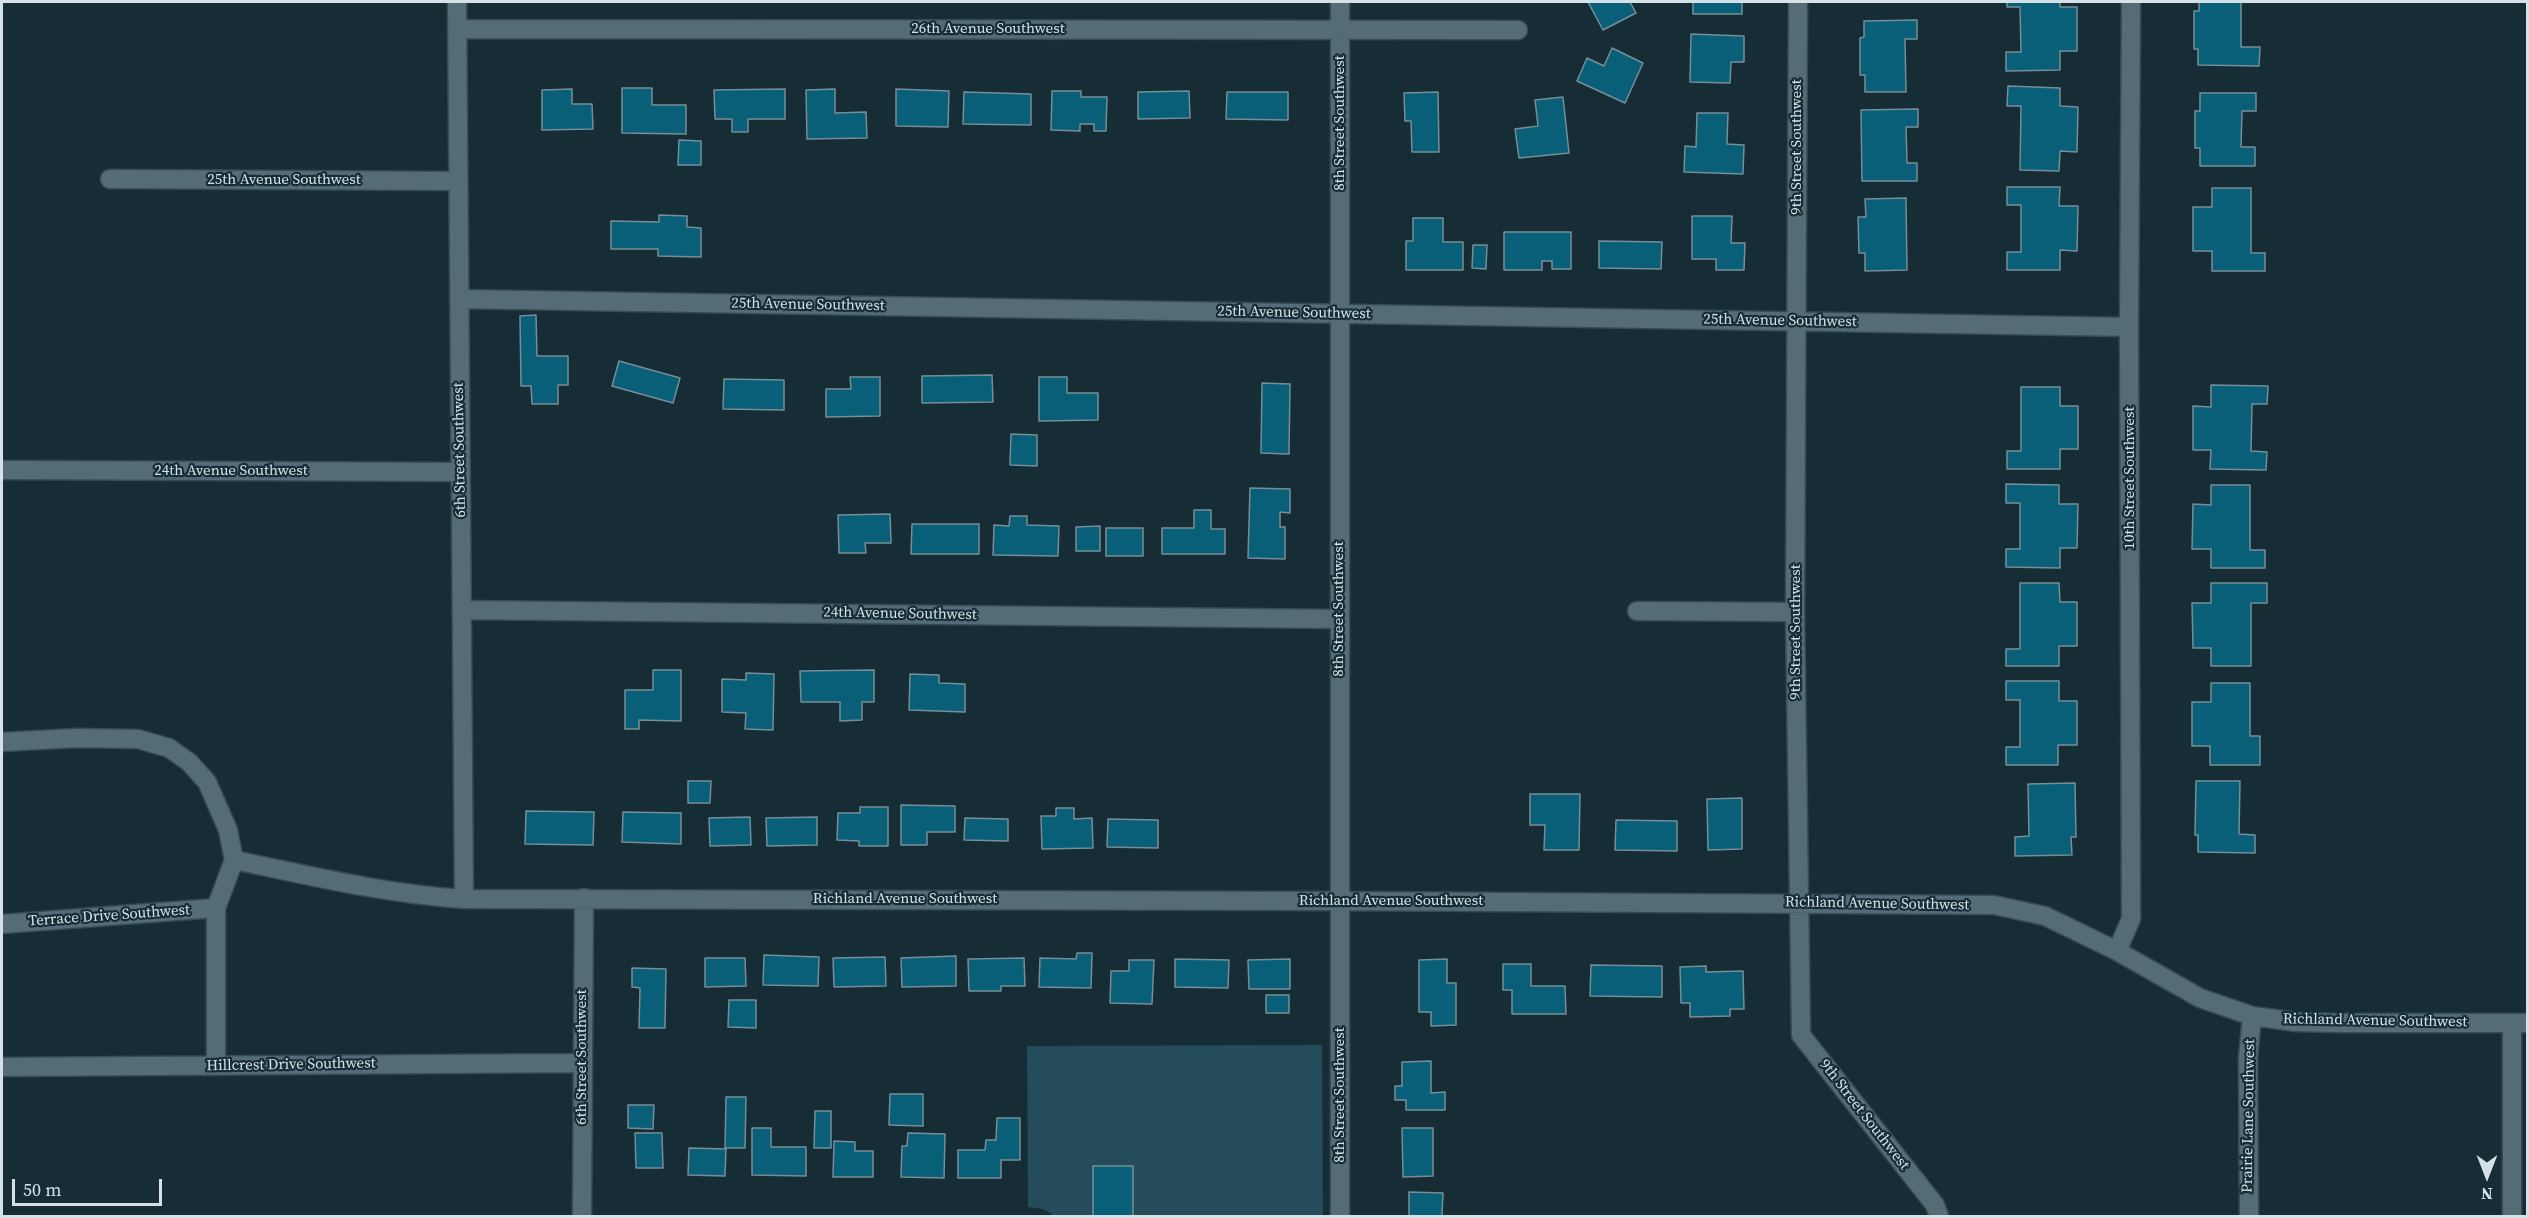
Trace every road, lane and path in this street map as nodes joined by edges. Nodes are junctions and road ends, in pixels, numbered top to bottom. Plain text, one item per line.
1 (457, 2) edge
2 (1340, 2) edge
3 (1798, 2) edge
4 (2132, 2) edge
5 (457, 29) junction
6 (1340, 30) junction
7 (1518, 30) dead end
8 (110, 179) dead end
9 (458, 181) junction
10 (459, 299) junction
11 (1340, 314) junction
12 (1797, 321) junction
13 (2129, 327) junction
14 (2, 470) edge
15 (461, 472) junction
16 (462, 610) junction
17 (1637, 611) dead end
18 (1795, 612) junction
19 (1339, 619) junction
20 (2, 742) edge
21 (234, 860) junction
22 (584, 898) junction
23 (464, 899) junction
24 (1339, 901) junction
25 (1800, 903) junction
26 (216, 908) junction
27 (2, 924) edge
28 (2117, 951) junction
29 (2252, 1016) junction
30 (2520, 1023) edge
31 (581, 1062) junction
32 (216, 1066) junction
33 (2, 1067) edge
34 (582, 1216) edge
35 (1340, 1216) edge
36 (1939, 1216) edge
37 (2249, 1216) edge
38 (2512, 1216) edge

1 - 5 street, 6th Street Southwest
2 - 6 street, 8th Street Southwest
3 - 12 street, 9th Street Southwest
4 - 13 street, 10th Street Southwest
5 - 6 street, 26th Avenue Southwest
5 - 9 street, 6th Street Southwest
6 - 7 street, 26th Avenue Southwest
6 - 11 street, 8th Street Southwest
8 - 9 street, 25th Avenue Southwest
9 - 10 street, 6th Street Southwest
10 - 11 street, 25th Avenue Southwest
10 - 15 street, 6th Street Southwest
11 - 12 street, 25th Avenue Southwest
11 - 19 street, 8th Street Southwest
12 - 13 street, 25th Avenue Southwest
12 - 18 street, 9th Street Southwest
13 - 28 street, 10th Street Southwest
14 - 15 street, 24th Avenue Southwest
15 - 16 street, 6th Street Southwest
16 - 19 street, 24th Avenue Southwest
16 - 23 street, 6th Street Southwest
17 - 18 street
18 - 25 street, 9th Street Southwest
19 - 24 street, 8th Street Southwest
20 - 21 street
21 - 23 street, Richland Avenue Southwest
21 - 26 street
22 - 23 street, Richland Avenue Southwest
22 - 24 street, Richland Avenue Southwest
22 - 31 street, 6th Street Southwest
24 - 25 street, Richland Avenue Southwest
24 - 35 street, 8th Street Southwest
25 - 28 street, Richland Avenue Southwest
25 - 36 street, 9th Street Southwest
26 - 27 street, Terrace Drive Southwest
26 - 32 street
28 - 29 street, Richland Avenue Southwest
29 - 30 street, Richland Avenue Southwest
29 - 37 street, Prairie Lane Southwest
30 - 38 street
31 - 32 street, Hillcrest Drive Southwest
31 - 34 street, 6th Street Southwest
32 - 33 street, Hillcrest Drive Southwest

